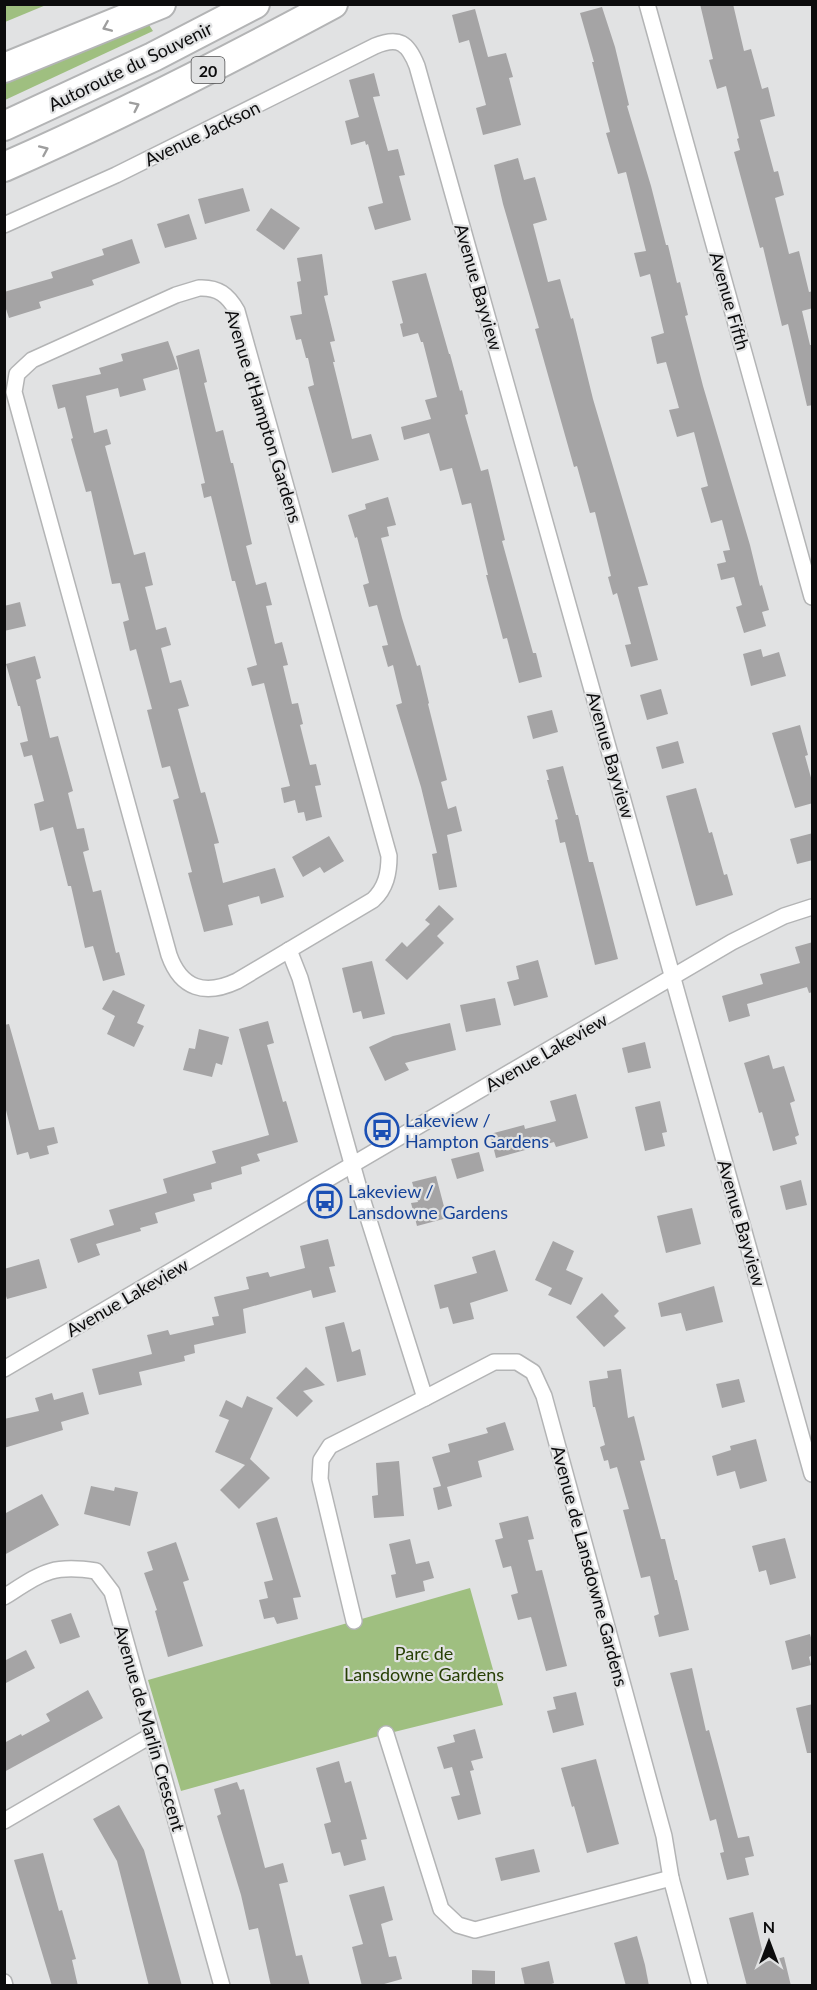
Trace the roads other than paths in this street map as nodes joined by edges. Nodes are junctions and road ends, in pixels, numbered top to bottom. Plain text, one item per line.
1 (160, 4) edge
2 (255, 4) edge
3 (333, 4) edge
4 (647, 4) edge
5 (399, 41) joint
6 (4, 68) edge
7 (4, 126) edge
8 (4, 167) edge
9 (4, 225) edge
10 (813, 597) edge
11 (813, 907) edge
12 (289, 950) junction
13 (673, 977) junction
14 (352, 1166) junction
15 (4, 1369) edge
16 (425, 1398) junction
17 (813, 1474) edge
18 (4, 1597) edge
19 (354, 1621) dead end
20 (386, 1734) dead end
21 (152, 1735) junction
22 (4, 1821) edge
23 (671, 1878) junction
24 (222, 1986) edge
25 (700, 1986) edge

1 -> 6 highway
2 - 7 highway, Autoroute du Souvenir / 20
8 -> 3 highway, Autoroute du Souvenir / 20
4 - 10 street, Avenue Fifth
5 - 9 street, Avenue Jackson
5 - 13 street, Avenue Bayview
11 - 13 street, Avenue Lakeview
12 - 12 street, Avenue d'Hampton Gardens
12 - 14 street
13 - 14 street, Avenue Lakeview
13 - 17 street, Avenue Bayview
14 - 15 street, Avenue Lakeview
14 - 16 street
16 - 19 street, Avenue de Lansdowne Gardens
16 - 23 street, Avenue de Lansdowne Gardens
18 - 21 street, Avenue de Marlin Crescent
20 - 23 street
21 - 22 street
21 - 24 street, Avenue de Marlin Crescent
23 - 25 street, Avenue de Lansdowne Gardens

